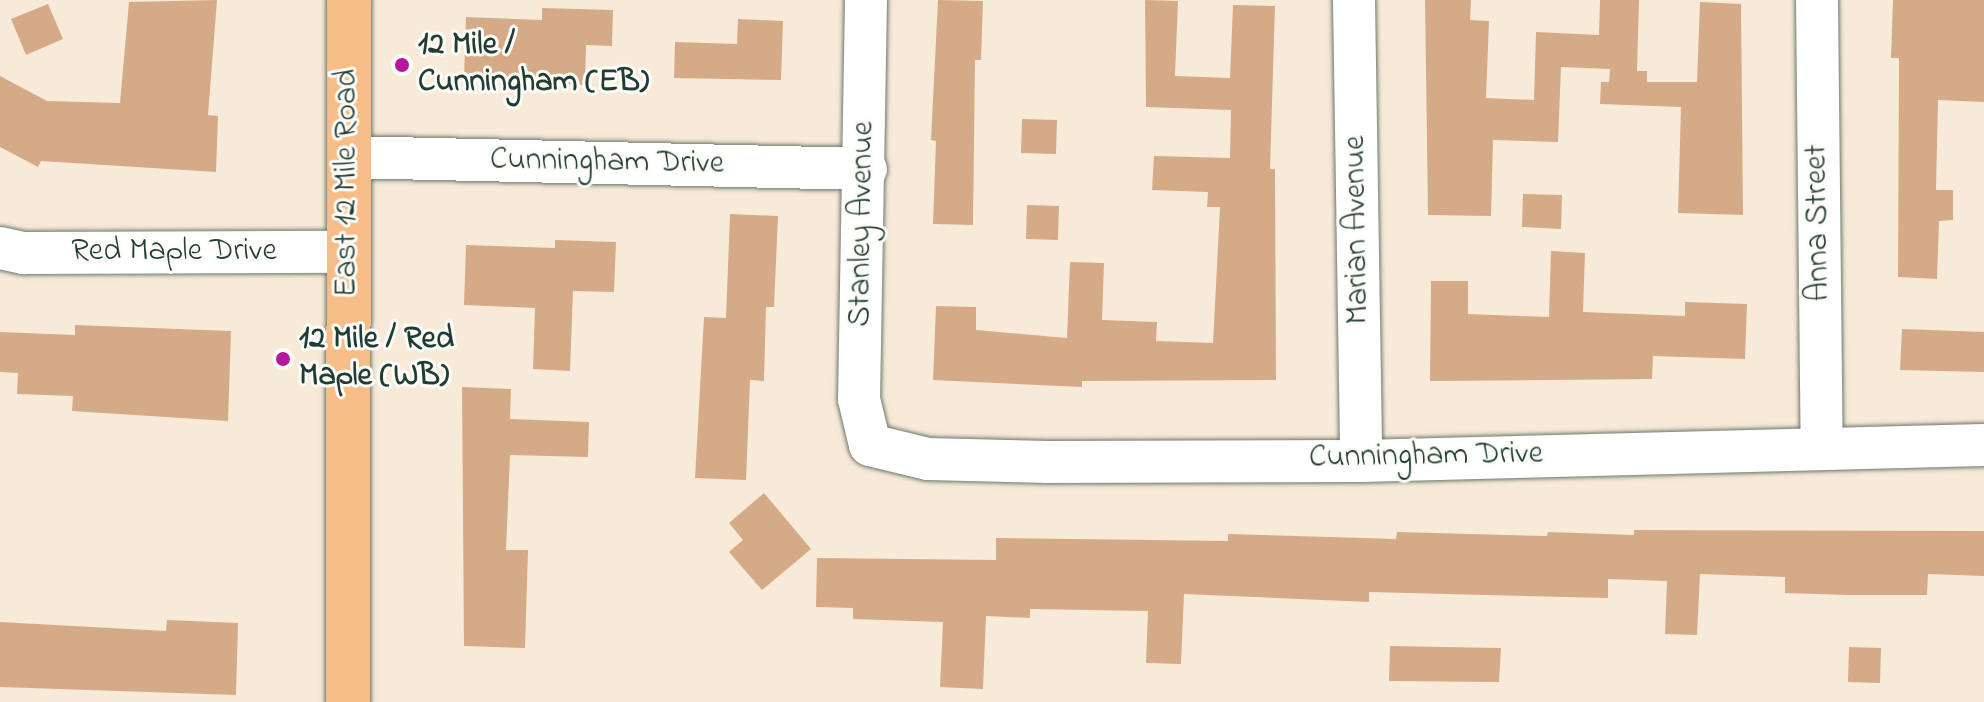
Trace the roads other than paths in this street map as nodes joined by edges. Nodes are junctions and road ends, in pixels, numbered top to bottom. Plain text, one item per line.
1 (349, 0) edge
2 (866, 0) edge
3 (1354, 0) edge
4 (1817, 0) edge
5 (348, 157) junction
6 (866, 169) junction
7 (0, 248) edge
8 (348, 252) junction
9 (870, 445) joint
10 (1822, 445) junction
11 (1984, 445) edge
12 (1361, 461) junction
13 (348, 702) edge

1 - 5 main road, East 12 Mile Road
2 - 6 street, Stanley Avenue
3 - 12 street, Marian Avenue
4 - 10 street, Anna Street
5 - 6 street, Cunningham Drive
5 - 8 main road, East 12 Mile Road
6 - 9 street, Stanley Avenue
7 - 8 street, Red Maple Drive
8 - 13 main road, East 12 Mile Road
9 - 12 street, Cunningham Drive
10 - 11 street, Cunningham Drive
10 - 12 street, Cunningham Drive

